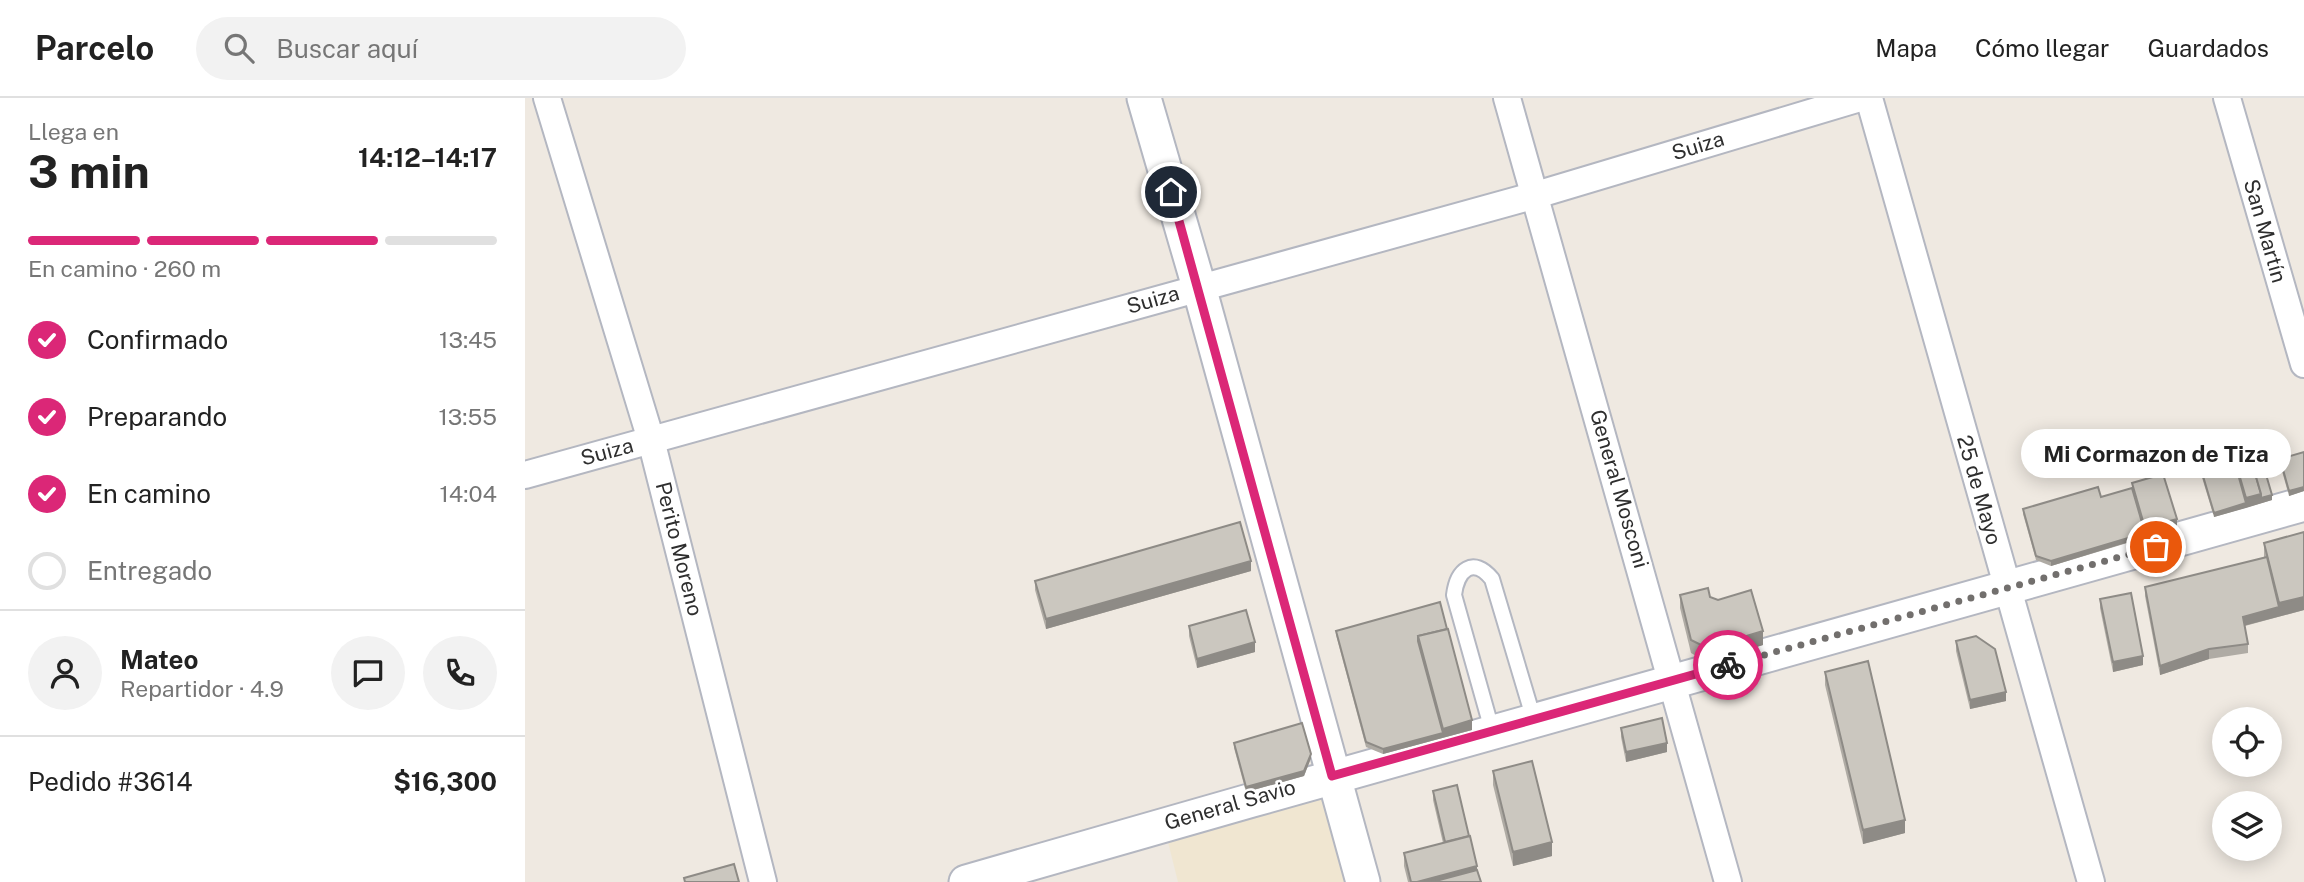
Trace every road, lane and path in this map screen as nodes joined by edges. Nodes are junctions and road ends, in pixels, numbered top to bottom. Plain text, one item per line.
1 (547, 98) edge
2 (1144, 98) edge
3 (1507, 98) edge
4 (1860, 98) edge
5 (1868, 98) edge
6 (2227, 98) edge
7 (1536, 195) junction
8 (1199, 287) junction
9 (2304, 364) edge
10 (651, 440) junction
11 (525, 475) edge
12 (2304, 504) edge
13 (2007, 589) junction
14 (1673, 680) junction
15 (1534, 720) junction
16 (1492, 730) junction
17 (1332, 776) junction
18 (763, 882) edge
19 (965, 882) edge
20 (1363, 882) edge
21 (1728, 882) edge
22 (2091, 882) edge

1 - 10 street, Perito Moreno
2 - 8 street
3 - 7 street, General Mosconi
4 - 7 street, Suiza
5 - 13 street, 25 de Mayo
6 - 9 street, San Martín
7 - 8 street, Suiza
7 - 14 street, General Mosconi
8 - 10 street, Suiza
8 - 17 street
10 - 11 street, Suiza
10 - 18 street, Perito Moreno
12 - 13 street, General Savio
13 - 14 street, General Savio
13 - 22 street, 25 de Mayo
14 - 15 street, General Savio
14 - 21 street, General Mosconi
15 - 16 street, General Savio
15 - 16 lane
16 - 17 street, General Savio
17 - 19 street, General Savio
17 - 20 street

